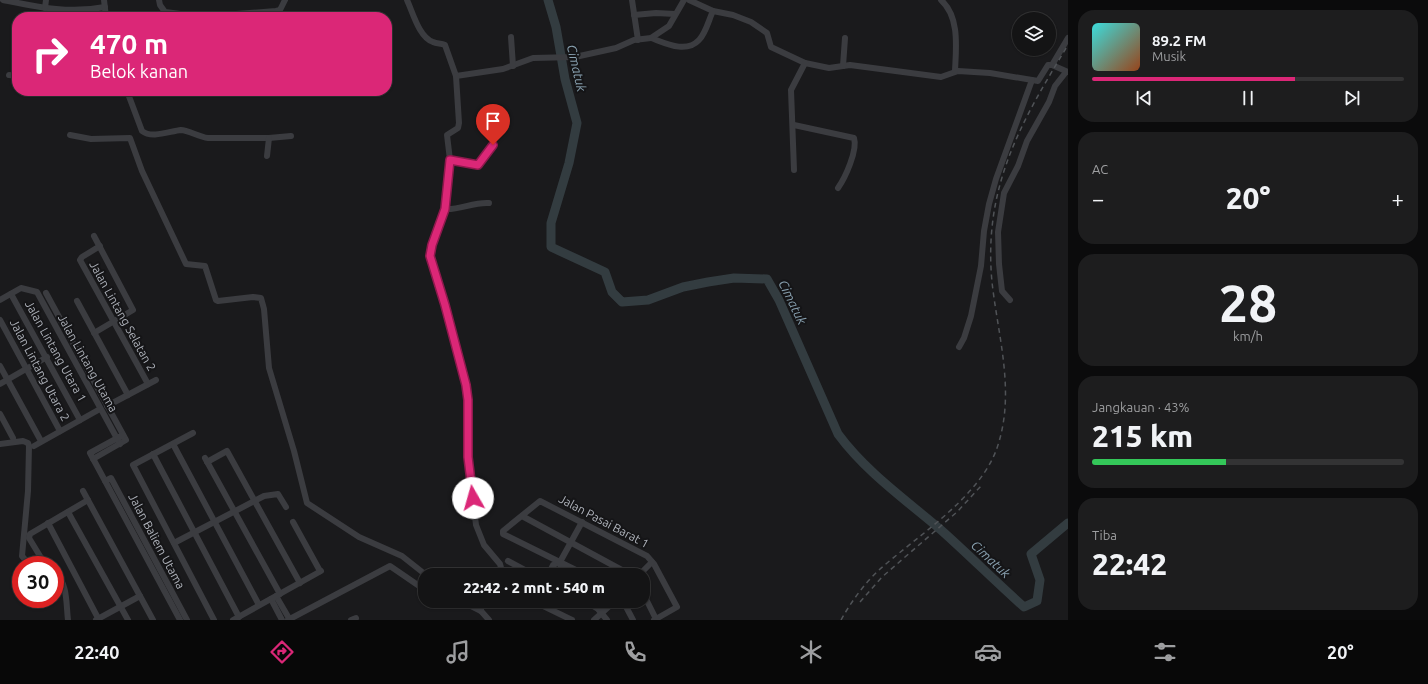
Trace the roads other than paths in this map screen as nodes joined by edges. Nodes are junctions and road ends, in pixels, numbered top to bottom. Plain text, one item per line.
1 (3, 0) edge
2 (46, 0) edge
3 (104, 0) edge
4 (159, 0) edge
5 (285, 0) edge
6 (407, 0) edge
7 (632, 0) edge
8 (684, 0) edge
9 (689, 0) edge
10 (940, 0) edge
11 (105, 7) junction
12 (45, 8) junction
13 (713, 10) junction
14 (106, 12) edge
15 (165, 12) edge
16 (276, 12) edge
17 (675, 14) junction
18 (634, 16) junction
19 (511, 37) dead end
20 (651, 38) junction
21 (845, 38) dead end
22 (1068, 38) edge
23 (638, 40) junction
24 (805, 63) junction
25 (1052, 65) junction
26 (513, 66) junction
27 (843, 66) junction
28 (955, 71) junction
29 (1067, 72) edge
30 (9, 75) dead end
31 (12, 75) edge
32 (456, 76) junction
33 (1032, 80) junction
34 (129, 96) edge
35 (794, 125) junction
36 (142, 131) junction
37 (70, 135) dead end
38 (291, 136) dead end
39 (269, 138) junction
40 (132, 140) junction
41 (493, 145) dead end
42 (267, 156) dead end
43 (450, 160) junction
44 (794, 170) dead end
45 (838, 188) dead end
46 (490, 203) dead end
47 (445, 209) junction
48 (94, 236) dead end
49 (100, 246) junction
50 (11, 294) junction
51 (46, 294) dead end
52 (0, 300) edge
53 (1010, 300) dead end
54 (77, 301) dead end
55 (0, 320) edge
56 (115, 322) junction
57 (94, 333) junction
58 (72, 341) junction
59 (66, 345) junction
60 (959, 347) dead end
61 (48, 357) junction
62 (0, 366) edge
63 (27, 369) junction
64 (8, 380) junction
65 (156, 380) dead end
66 (0, 384) edge
67 (148, 384) junction
68 (128, 395) junction
69 (107, 406) junction
70 (100, 409) junction
71 (0, 414) edge
72 (80, 420) junction
73 (60, 431) junction
74 (193, 433) dead end
75 (13, 438) dead end
76 (40, 441) junction
77 (118, 441) junction
78 (0, 444) edge
79 (173, 444) junction
80 (34, 446) dead end
81 (153, 454) junction
82 (105, 481) junction
83 (83, 491) dead end
84 (88, 500) junction
85 (255, 501) junction
86 (286, 507) dead end
87 (234, 511) junction
88 (68, 512) junction
89 (522, 516) junction
90 (215, 522) junction
91 (293, 522) dead end
92 (582, 522) junction
93 (48, 523) junction
94 (194, 533) junction
95 (571, 542) junction
96 (174, 543) junction
97 (22, 556) edge
98 (40, 556) edge
99 (508, 561) dead end
100 (560, 562) junction
101 (652, 562) junction
102 (501, 568) edge
103 (519, 568) edge
104 (552, 568) edge
105 (561, 568) edge
106 (572, 568) edge
107 (618, 568) edge
108 (646, 568) edge
109 (418, 569) edge
110 (300, 583) junction
111 (418, 585) edge
112 (64, 586) edge
113 (140, 596) junction
114 (276, 596) junction
115 (259, 605) junction
116 (121, 607) junction
117 (475, 608) edge
118 (548, 608) edge
119 (595, 608) edge
120 (607, 608) edge
121 (627, 608) edge
122 (650, 608) edge
123 (481, 611) joint
124 (602, 613) junction
125 (236, 618) edge
126 (68, 620) edge
127 (98, 620) edge
128 (128, 620) edge
129 (153, 620) edge
130 (180, 620) edge
131 (187, 620) edge
132 (214, 620) edge
133 (282, 620) edge
134 (289, 620) edge
135 (489, 620) edge
136 (572, 620) edge
137 (594, 620) edge
138 (607, 620) edge
139 (633, 620) edge
140 (655, 620) edge

1 - 12 street
2 - 12 street
3 - 11 street
4 - 15 street
5 - 16 street
6 - 32 street
7 - 18 street
8 - 17 street
9 - 13 street
10 - 28 street
11 - 12 street
11 - 14 street
13 - 20 street
13 - 24 street
17 - 18 street
17 - 20 street
18 - 23 street
19 - 26 street
20 - 23 street
21 - 27 street
22 - 25 street
23 - 26 street
24 - 27 street
24 - 35 street
25 - 29 street
25 - 33 street
26 - 32 street
27 - 28 street
28 - 33 street
29 - 53 street
30 - 31 street
32 - 43 street
33 - 60 street
34 - 36 street
35 - 44 street
35 - 45 street
36 - 39 street
36 - 40 street
37 - 40 street
38 - 39 street
39 - 42 street
40 - 109 street
41 - 43 street
43 - 47 street
46 - 47 street
47 - 102 street
48 - 49 street
49 - 56 street
49 - 56 street, Jalan Lintang Selatan 2
50 - 52 street
50 - 59 street, Jalan Lintang Utama
50 - 61 street, Jalan Lintang Utara 1
51 - 58 street, Jalan Lintang Utama
54 - 57 street
55 - 63 street, Jalan Lintang Utara 2
56 - 57 street
56 - 67 street, Jalan Lintang Selatan 2
57 - 68 street
58 - 59 street
58 - 69 street, Jalan Lintang Utama
59 - 70 street, Jalan Lintang Utama
61 - 63 street
61 - 72 street, Jalan Lintang Utara 1
62 - 64 street
63 - 64 street
63 - 73 street, Jalan Lintang Utara 2
64 - 66 street
64 - 76 street
65 - 67 street
67 - 68 street
68 - 69 street
69 - 77 street, Jalan Lintang Utama
70 - 72 street
70 - 77 street, Jalan Lintang Utama
71 - 75 street
72 - 73 street
73 - 76 street
74 - 79 street
76 - 80 street
77 - 82 street, Jalan Baliem Utama
78 - 97 street
79 - 81 street
79 - 90 street
81 - 94 street
81 - 96 street
82 - 130 street, Jalan Baliem Utama
82 - 131 street, Jalan Baliem Utama
83 - 84 street
84 - 88 street
84 - 113 street
85 - 86 street
85 - 87 street
85 - 87 street
85 - 110 street
87 - 90 street
87 - 114 street
88 - 93 street
88 - 116 street
89 - 92 street, Jalan Pasai Barat 1
89 - 95 street
89 - 100 street
90 - 94 street
90 - 115 street
91 - 110 street
92 - 95 street
92 - 101 street, Jalan Pasai Barat 1
93 - 98 street
93 - 127 street
94 - 96 street
94 - 125 street
95 - 100 street
95 - 107 street
96 - 132 street
99 - 103 street
100 - 104 street
100 - 105 street
100 - 106 street
101 - 108 street
101 - 140 street, Jalan Pasai Barat 1
110 - 114 street
111 - 134 street
112 - 126 street
113 - 116 street
113 - 129 street
114 - 115 street
114 - 133 street
114 - 134 street
115 - 125 street
116 - 127 street
116 - 128 street
117 - 123 street
118 - 136 street
119 - 124 street
120 - 124 street
121 - 139 street
122 - 140 street
123 - 135 street
124 - 137 street
124 - 138 street

